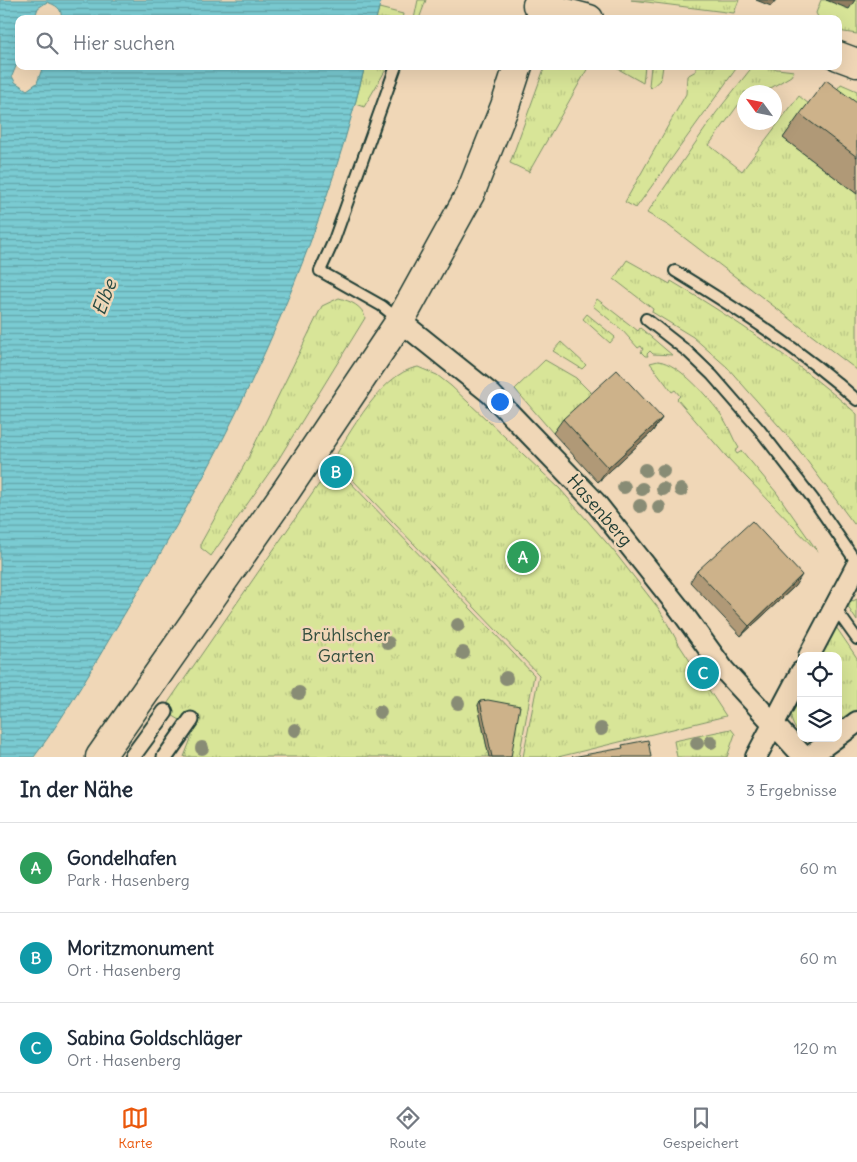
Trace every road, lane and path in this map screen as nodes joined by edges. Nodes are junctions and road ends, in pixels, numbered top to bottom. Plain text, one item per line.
1 (536, 8) edge
2 (570, 15) edge
3 (842, 57) edge
4 (857, 63) edge
5 (395, 70) edge
6 (517, 70) edge
7 (675, 271) dead end
8 (646, 320) dead end
9 (400, 321) junction
10 (857, 400) edge
11 (857, 564) edge
12 (834, 607) junction
13 (857, 639) edge
14 (811, 652) edge
15 (797, 680) edge
16 (165, 712) dead end
17 (191, 720) dead end
18 (857, 722) edge
19 (774, 723) junction
20 (842, 733) edge
21 (830, 742) edge
22 (100, 757) edge
23 (132, 757) edge
24 (165, 757) edge
25 (756, 757) edge
26 (804, 757) edge
27 (809, 757) edge

1 - 2 main road
3 - 4 main road
5 - 9 lane
6 - 9 main road
7 - 10 lane
8 - 11 lane
9 - 19 street, Hasenberg
9 - 22 main road
11 - 12 street
12 - 13 lane
12 - 14 street
15 - 19 street
16 - 23 street
17 - 24 street
18 - 20 street
19 - 25 street
19 - 26 street, Hasenberg
21 - 27 street

